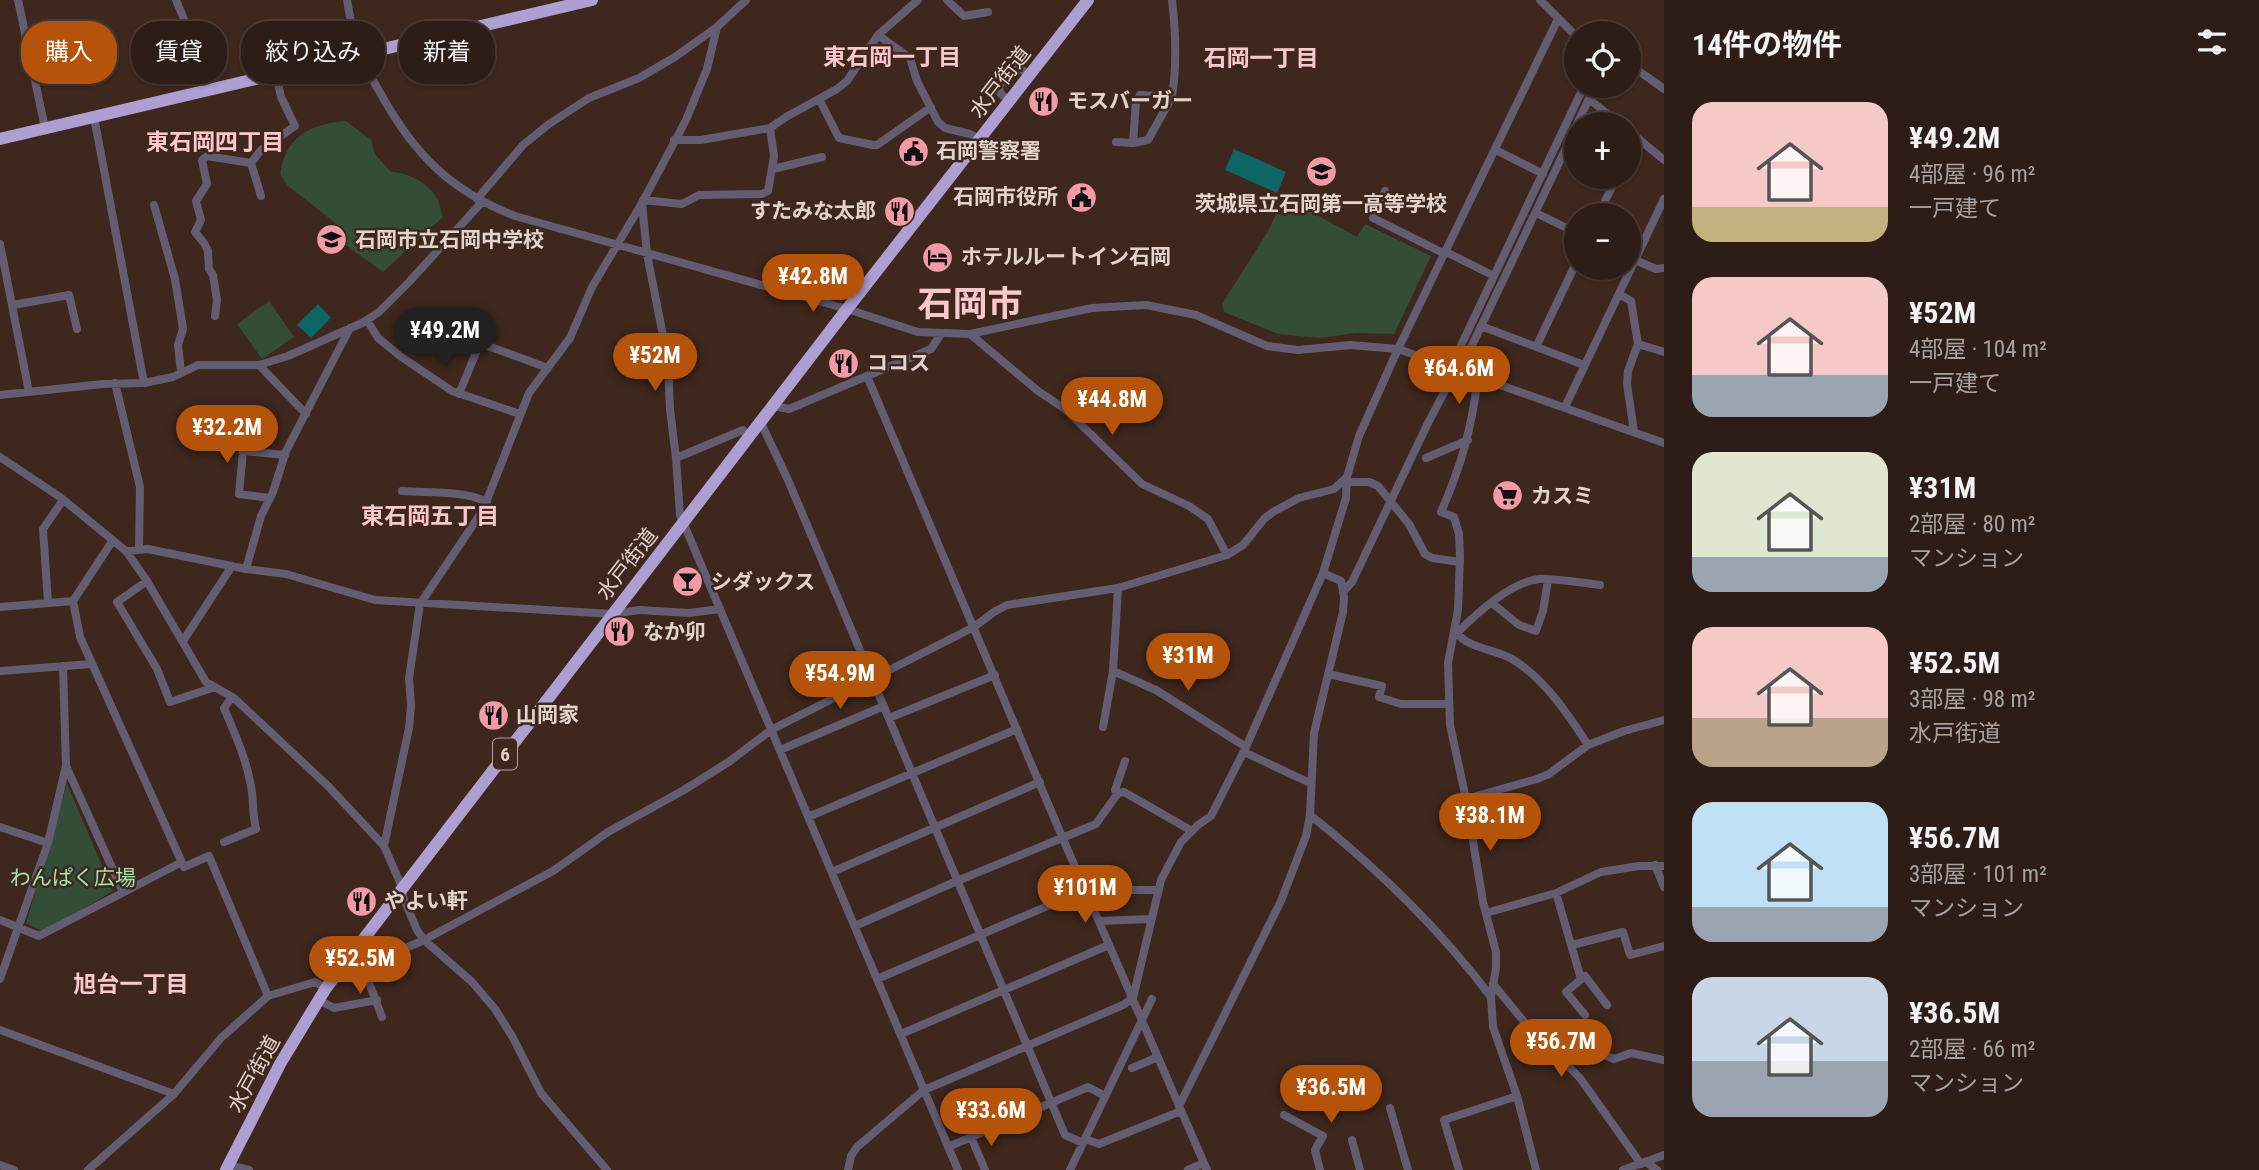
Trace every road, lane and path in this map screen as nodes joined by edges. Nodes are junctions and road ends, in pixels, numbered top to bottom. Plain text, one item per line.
1 (18, 0) edge
2 (176, 0) edge
3 (347, 0) edge
4 (592, 0) edge
5 (746, 0) edge
6 (918, 0) edge
7 (947, 0) edge
8 (1087, 0) edge
9 (1172, 0) edge
10 (1540, 0) edge
11 (988, 12) dead end
12 (1558, 19) junction
13 (352, 21) edge
14 (1564, 25) edge
15 (717, 27) junction
16 (878, 35) junction
17 (385, 49) edge
18 (1641, 73) edge
19 (241, 82) edge
20 (278, 84) edge
21 (377, 84) edge
22 (1664, 89) edge
23 (204, 90) junction
24 (1172, 97) junction
25 (1578, 98) edge
26 (819, 99) junction
27 (1589, 99) joint
28 (931, 107) junction
29 (1583, 112) edge
30 (1605, 112) edge
31 (94, 117) junction
32 (45, 128) junction
33 (771, 128) junction
34 (0, 139) edge
35 (979, 139) junction
36 (674, 140) junction
37 (1641, 141) edge
38 (1116, 142) dead end
39 (1133, 143) junction
40 (1496, 150) junction
41 (1564, 152) edge
42 (822, 157) dead end
43 (1664, 160) edge
44 (251, 163) junction
45 (773, 169) junction
46 (1543, 174) junction
47 (1385, 191) dead end
48 (261, 196) dead end
49 (1664, 199) edge
50 (480, 201) junction
51 (643, 202) junction
52 (154, 205) dead end
53 (1535, 213) junction
54 (1564, 227) edge
55 (0, 244) edge
56 (618, 245) junction
57 (1641, 247) edge
58 (1445, 253) junction
59 (647, 254) junction
60 (1641, 263) edge
61 (1664, 268) edge
62 (1494, 275) junction
63 (1568, 280) edge
64 (1626, 280) edge
65 (1619, 294) junction
66 (13, 305) junction
67 (847, 309) junction
68 (215, 316) dead end
69 (367, 320) junction
70 (1481, 326) junction
71 (350, 328) junction
72 (77, 330) dead end
73 (941, 334) junction
74 (970, 334) junction
75 (1638, 344) junction
76 (1536, 347) junction
77 (1398, 349) junction
78 (1664, 352) edge
79 (259, 365) junction
80 (1584, 365) junction
81 (548, 368) junction
82 (1456, 370) junction
83 (181, 372) junction
84 (867, 376) junction
85 (1478, 378) junction
86 (116, 383) junction
87 (144, 383) junction
88 (29, 392) junction
89 (459, 394) junction
90 (0, 395) edge
91 (774, 406) junction
92 (1565, 407) junction
93 (306, 414) junction
94 (520, 414) junction
95 (761, 423) junction
96 (1634, 432) junction
97 (750, 437) junction
98 (1468, 440) junction
99 (1664, 443) edge
100 (285, 455) junction
101 (0, 457) edge
102 (676, 458) junction
103 (1426, 458) dead end
104 (1348, 480) junction
105 (402, 491) dead end
106 (270, 498) junction
107 (63, 500) junction
108 (487, 502) junction
109 (1392, 503) junction
110 (683, 523) junction
111 (113, 540) junction
112 (139, 548) junction
113 (126, 551) junction
114 (1227, 555) junction
115 (1460, 562) junction
116 (232, 566) junction
117 (246, 569) junction
118 (1323, 573) junction
119 (1548, 580) junction
120 (147, 581) junction
121 (1600, 585) dead end
122 (1118, 588) junction
123 (1343, 592) junction
124 (73, 601) junction
125 (48, 603) junction
126 (1492, 603) junction
127 (420, 604) junction
128 (0, 607) edge
129 (720, 609) junction
130 (613, 614) junction
131 (974, 627) junction
132 (1456, 632) junction
133 (183, 642) junction
134 (92, 664) junction
135 (63, 666) junction
136 (0, 671) edge
137 (1113, 671) junction
138 (1328, 674) junction
139 (995, 675) junction
140 (872, 679) junction
141 (215, 687) junction
142 (232, 697) junction
143 (1448, 704) junction
144 (884, 706) junction
145 (888, 718) junction
146 (1664, 719) edge
147 (1103, 727) dead end
148 (1017, 729) junction
149 (771, 730) junction
150 (1588, 745) junction
151 (1245, 749) junction
152 (780, 750) junction
153 (1125, 761) dead end
154 (66, 766) junction
155 (911, 772) junction
156 (1040, 782) junction
157 (1310, 783) junction
158 (1118, 793) junction
159 (1466, 799) junction
160 (1310, 815) junction
161 (808, 817) junction
162 (933, 827) junction
163 (0, 828) edge
164 (1192, 831) junction
165 (1063, 839) junction
166 (224, 842) dead end
167 (48, 843) junction
168 (384, 846) junction
169 (181, 862) junction
170 (1660, 865) edge
171 (832, 872) junction
172 (957, 881) junction
173 (402, 887) junction
174 (1664, 887) edge
175 (1085, 890) junction
176 (1158, 890) junction
177 (123, 892) junction
178 (1556, 893) junction
179 (1486, 913) junction
180 (1150, 919) junction
181 (0, 920) edge
182 (1099, 922) junction
183 (855, 926) junction
184 (18, 928) junction
185 (980, 936) junction
186 (424, 940) junction
187 (1109, 945) junction
188 (1572, 945) junction
189 (1664, 946) edge
190 (344, 964) junction
191 (363, 967) junction
192 (0, 979) edge
193 (877, 979) junction
194 (1581, 979) junction
195 (1493, 984) junction
196 (326, 988) junction
197 (1002, 990) junction
198 (268, 996) junction
199 (1491, 997) junction
200 (1133, 998) junction
201 (1152, 999) dead end
202 (319, 1000) junction
203 (377, 1000) junction
204 (1607, 1005) dead end
205 (1584, 1015) dead end
206 (382, 1017) dead end
207 (1142, 1020) junction
208 (0, 1030) edge
209 (901, 1034) junction
210 (1027, 1047) junction
211 (1549, 1047) junction
212 (1158, 1057) junction
213 (1664, 1060) edge
214 (1132, 1068) dead end
215 (924, 1090) junction
216 (174, 1094) junction
217 (1105, 1096) junction
218 (1517, 1096) junction
219 (1051, 1103) junction
220 (1390, 1108) dead end
221 (1180, 1109) junction
222 (1284, 1115) dead end
223 (971, 1137) junction
224 (1352, 1140) dead end
225 (1084, 1141) junction
226 (948, 1146) junction
227 (1664, 1155) edge
228 (1643, 1163) junction
229 (0, 1165) edge
230 (227, 1167) edge
231 (1205, 1167) edge
232 (14, 1170) edge
233 (88, 1170) edge
234 (249, 1170) edge
235 (607, 1170) edge
236 (848, 1170) edge
237 (958, 1170) edge
238 (985, 1170) edge
239 (1070, 1170) edge
240 (1188, 1170) edge
241 (1320, 1170) edge
242 (1360, 1170) edge
243 (1408, 1170) edge
244 (1458, 1170) edge
245 (1536, 1170) edge
246 (1623, 1170) edge
247 (1657, 1170) edge

1 - 32 street
2 - 23 street
3 - 13 street
4 - 17 highway
5 - 15 street
6 - 16 street
7 - 11 street
8 - 35 highway, 水戸街道 / 6
9 - 24 street
10 - 12 street
12 - 14 street
12 - 40 street
15 - 36 street
15 - 50 street
16 - 26 street
16 - 28 street
18 - 22 street
19 - 23 highway
20 - 44 street
21 - 50 street
23 - 31 highway
24 - 39 street
24 - 39 street
25 - 46 street
26 - 28 street
26 - 33 street
27 - 29 street
27 - 30 street
28 - 35 street
31 - 32 highway
31 - 87 street
32 - 34 highway
33 - 36 street
33 - 45 street
35 - 67 highway, 水戸街道 / 6
36 - 51 street
37 - 43 street
38 - 39 street
40 - 46 street
40 - 58 street
41 - 53 street
42 - 45 street
44 - 48 street
44 - 68 street
45 - 51 street
46 - 62 street
47 - 58 street
49 - 57 street
50 - 56 street
50 - 69 street
51 - 56 street
51 - 59 street
52 - 83 street
53 - 54 street
53 - 70 street
55 - 66 street
56 - 59 street
56 - 81 street
58 - 62 street
58 - 77 street
59 - 67 street
59 - 102 street
60 - 61 street
62 - 82 street
63 - 76 street
64 - 65 street
65 - 75 street
65 - 80 street
66 - 72 street
66 - 88 street
67 - 73 street
67 - 91 highway, 水戸街道 / 6
69 - 71 street
69 - 89 street
70 - 76 street
70 - 82 street
71 - 79 street
71 - 93 street
73 - 74 street
73 - 84 street
74 - 77 street
74 - 114 street
75 - 78 street
75 - 96 street
76 - 80 street
77 - 82 street
77 - 104 street
79 - 83 street
79 - 93 street
80 - 92 street
81 - 89 street
81 - 94 street
82 - 85 street
82 - 109 street
83 - 87 street
84 - 91 street
84 - 131 street
85 - 92 street
85 - 98 street
86 - 87 street
86 - 88 street
86 - 112 street
88 - 90 street
89 - 94 street
91 - 95 highway, 水戸街道 / 6
92 - 96 street
93 - 100 street
94 - 108 street
95 - 97 highway, 水戸街道 / 6
95 - 140 street
96 - 99 street
97 - 102 street
97 - 110 highway, 水戸街道 / 6
98 - 103 street
98 - 115 street
100 - 106 street
100 - 106 street
101 - 107 street
102 - 110 street
104 - 109 street
104 - 114 street
104 - 118 street
105 - 108 street
106 - 117 street
107 - 111 street
107 - 125 street
108 - 127 street
109 - 115 street
109 - 123 street
110 - 129 street
110 - 130 highway, 水戸街道 / 6
111 - 113 street
111 - 124 street
112 - 113 street
112 - 116 street
113 - 120 street
114 - 122 street
115 - 132 street
116 - 117 street
116 - 133 street
117 - 127 street
118 - 123 street
118 - 151 street
119 - 121 street
119 - 126 street
119 - 126 street
120 - 133 street
120 - 141 street
122 - 131 street
122 - 137 street
123 - 138 street
124 - 125 street
124 - 134 street
125 - 128 street
126 - 132 street
127 - 130 street
127 - 168 street
129 - 130 street
129 - 149 street
130 - 173 highway, 水戸街道 / 6
131 - 139 street
131 - 140 street
132 - 143 street
132 - 150 street
133 - 141 street
134 - 135 street
134 - 169 street
135 - 136 street
135 - 154 street
137 - 147 street
137 - 151 street
138 - 143 street
138 - 157 street
139 - 145 street
139 - 148 street
140 - 144 street
140 - 149 street
141 - 142 street
142 - 166 street
142 - 168 street
143 - 159 street
144 - 145 street
144 - 152 street
145 - 155 street
146 - 150 street
148 - 155 street
148 - 156 street
149 - 152 street
149 - 186 street
150 - 159 street
151 - 157 street
151 - 164 street
152 - 161 street
153 - 158 street
154 - 167 street
154 - 177 street
155 - 161 street
155 - 162 street
156 - 162 street
156 - 165 street
157 - 160 street
158 - 164 street
158 - 165 street
159 - 179 street
160 - 199 street
160 - 221 street
161 - 171 street
162 - 171 street
162 - 172 street
163 - 167 street
164 - 176 street
165 - 172 street
165 - 175 street
167 - 184 street
168 - 173 street
169 - 177 street
169 - 198 street
170 - 174 street
170 - 178 street
171 - 183 street
172 - 183 street
172 - 185 street
173 - 186 street
173 - 190 highway, 水戸街道 / 6
175 - 176 street
175 - 182 street
175 - 185 street
176 - 180 street
177 - 184 street
178 - 179 street
178 - 188 street
179 - 195 street
180 - 182 street
180 - 200 street
181 - 184 street
182 - 187 street
183 - 193 street
184 - 192 street
185 - 193 street
185 - 197 street
186 - 191 street
186 - 235 street
187 - 197 street
187 - 200 street
188 - 189 street
188 - 194 street
190 - 191 street
190 - 196 highway, 水戸街道 / 6
191 - 203 street
193 - 209 street
194 - 204 street
194 - 205 street
195 - 199 street
195 - 211 street
196 - 198 street
196 - 202 highway, 水戸街道 / 6
197 - 209 street
197 - 210 street
198 - 216 street
199 - 218 street
200 - 207 street
200 - 210 street
201 - 207 street
202 - 203 street
202 - 230 highway, 水戸街道 / 6
203 - 206 street
207 - 212 street
207 - 217 street
208 - 216 street
209 - 215 street
210 - 215 street
210 - 219 street
211 - 213 street
211 - 228 street
212 - 214 street
212 - 221 street
215 - 226 street
215 - 236 street
216 - 233 street
217 - 219 street
217 - 225 street
218 - 244 street
218 - 245 street
219 - 223 street
219 - 225 street
220 - 243 street
221 - 225 street
221 - 231 street
222 - 241 street
223 - 226 street
223 - 238 street
224 - 242 street
225 - 239 street
226 - 237 street
227 - 228 street
228 - 246 street
228 - 247 street
229 - 232 street
230 - 234 street
231 - 240 street

